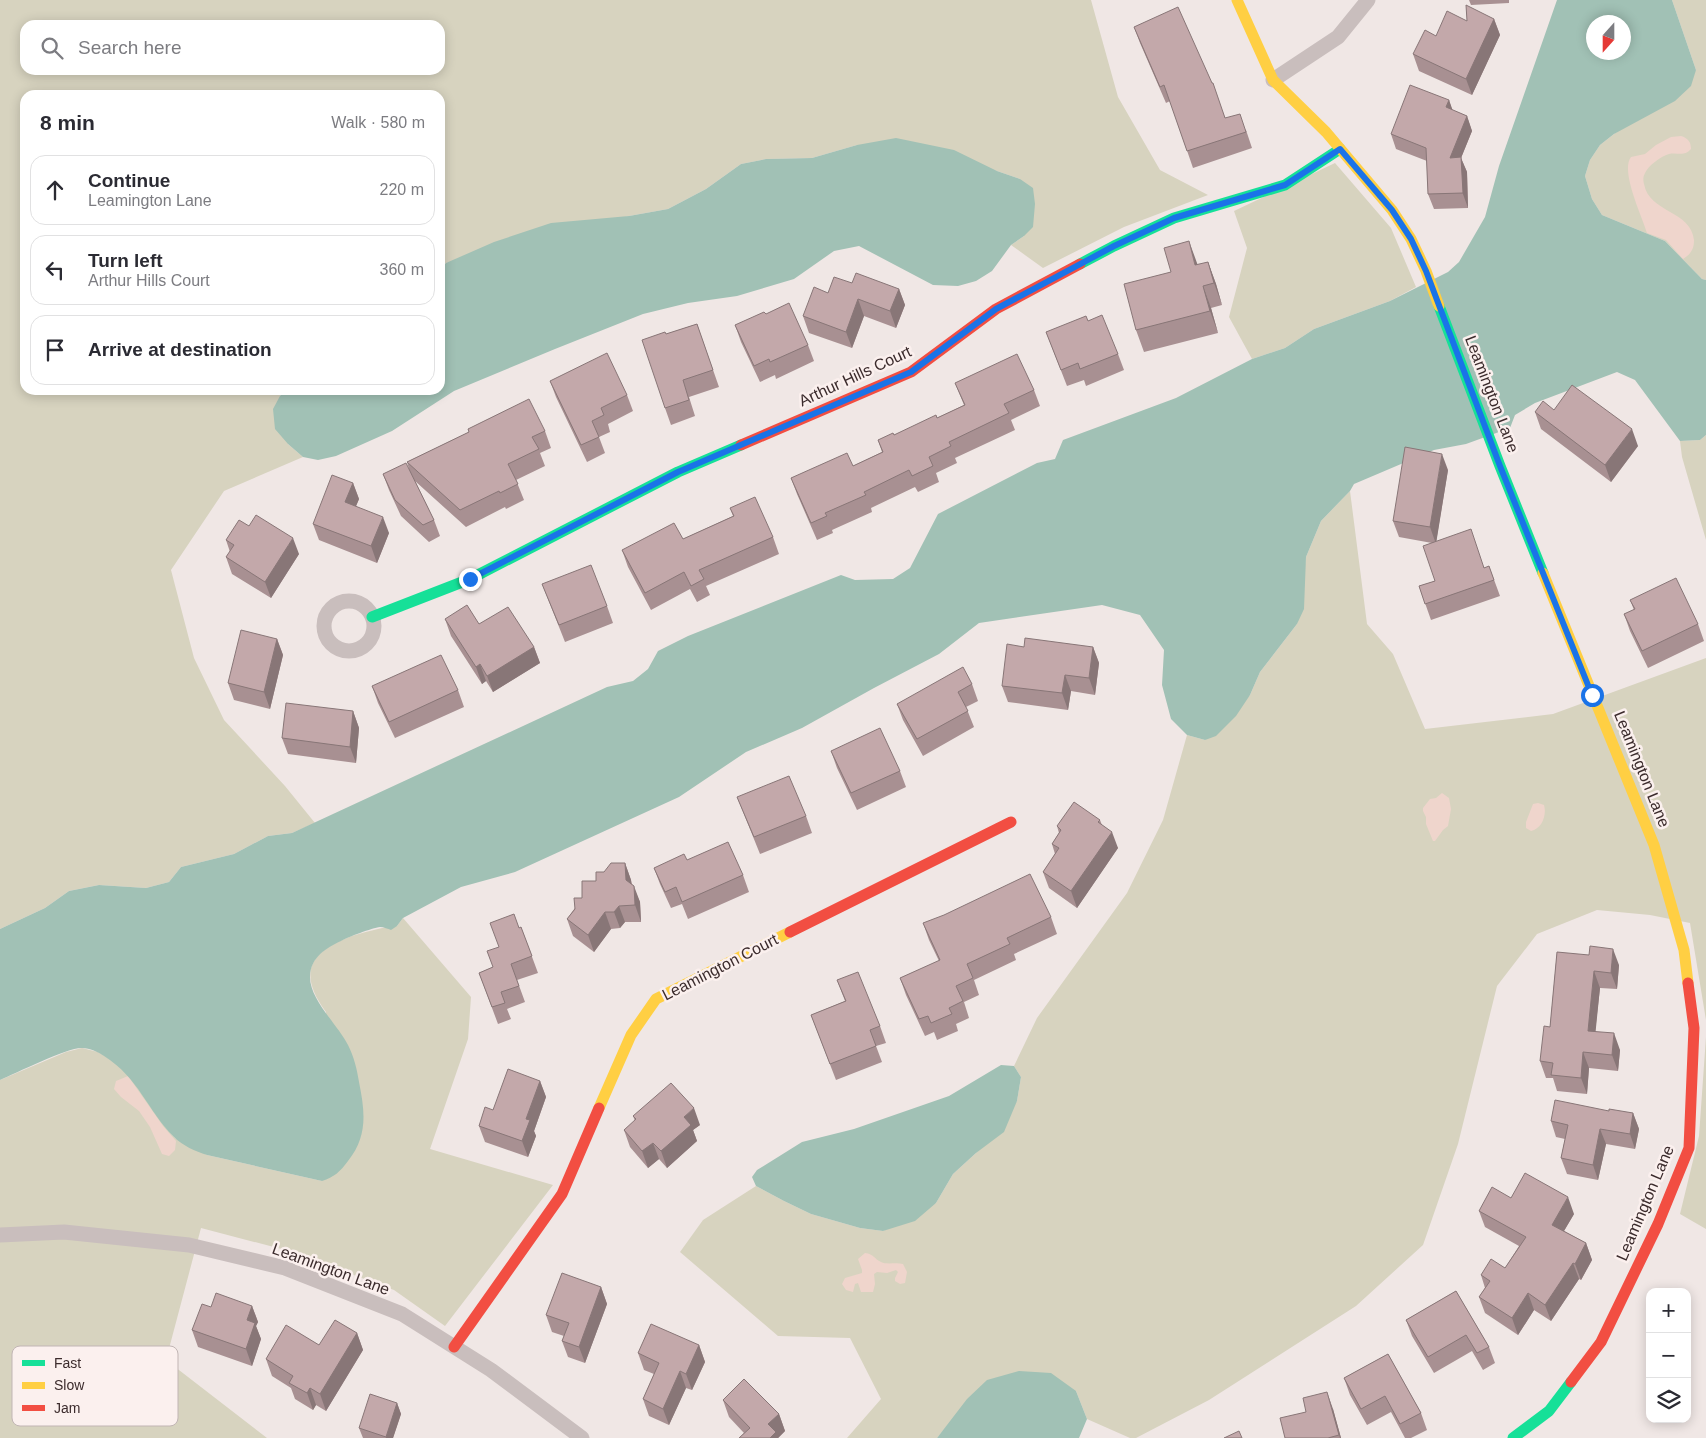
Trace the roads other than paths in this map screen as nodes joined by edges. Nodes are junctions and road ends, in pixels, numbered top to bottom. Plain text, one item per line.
1 (1237, 0) edge
2 (1368, 0) edge
3 (1273, 80) junction
4 (1340, 149) junction
5 (372, 617) dead end
6 (1012, 822) dead end
7 (0, 1235) edge
8 (454, 1347) junction
9 (582, 1438) edge
10 (1513, 1438) edge

1 - 3 street, Leamington Lane
2 - 3 street
3 - 4 street, Leamington Lane
4 - 5 street, Arthur Hills Court
4 - 10 street, Leamington Lane
6 - 8 street, Leamington Court
7 - 8 street, Leamington Lane
8 - 9 street, Leamington Lane

